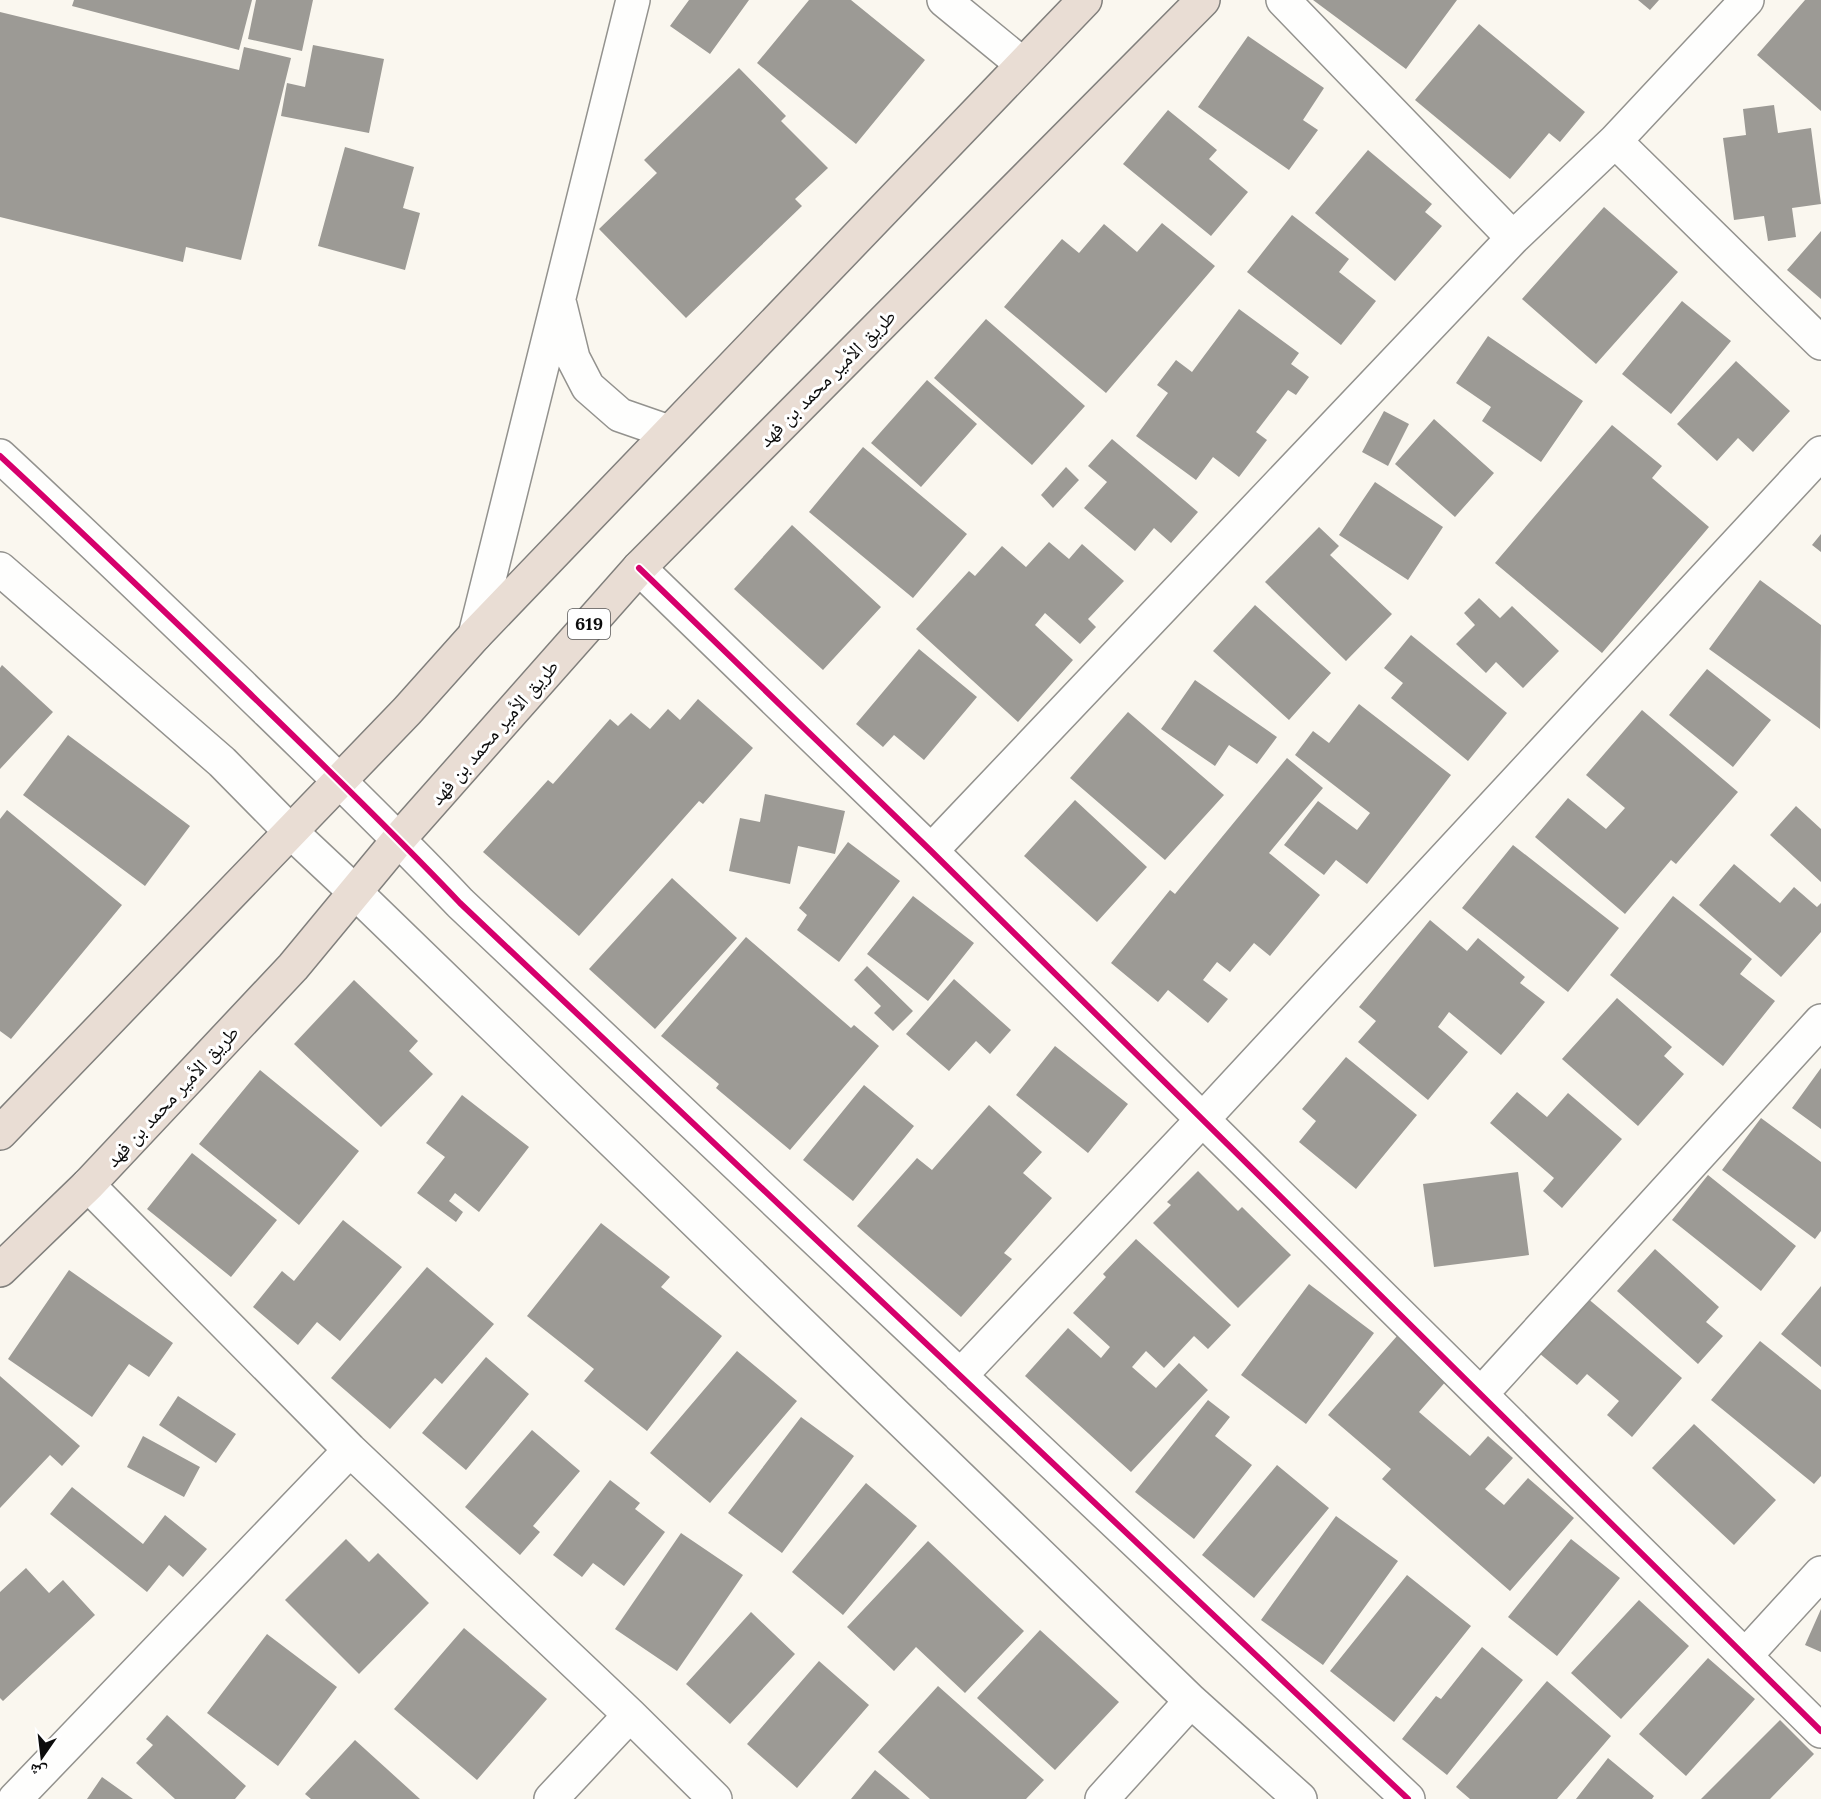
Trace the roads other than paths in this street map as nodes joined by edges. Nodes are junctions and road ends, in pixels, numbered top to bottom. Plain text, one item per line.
1 (633, 0) edge
2 (944, 0) edge
3 (1085, 0) edge
4 (1203, 0) edge
5 (1283, 0) edge
6 (1747, 0) edge
7 (1022, 64) junction
8 (1615, 141) junction
9 (1513, 238) junction
10 (1821, 343) edge
11 (559, 355) junction
12 (669, 432) junction
13 (1821, 453) edge
14 (0, 456) edge
15 (639, 568) junction
16 (0, 569) edge
17 (475, 634) junction
18 (338, 780) junction
19 (290, 831) junction
20 (399, 839) junction
21 (931, 851) junction
22 (355, 892) junction
23 (1821, 1021) edge
24 (1202, 1120) junction
25 (1, 1129) edge
26 (88, 1185) junction
27 (0, 1270) edge
28 (960, 1376) junction
29 (1481, 1394) junction
30 (350, 1450) junction
31 (1821, 1573) edge
32 (1745, 1656) junction
33 (1191, 1701) junction
34 (630, 1715) junction
35 (1821, 1731) edge
36 (15, 1799) edge
37 (551, 1799) edge
38 (715, 1799) edge
39 (1102, 1799) edge
40 (1300, 1799) edge
41 (1408, 1799) edge

1 - 11 street
2 - 7 street
3 - 7 highway
4 - 15 highway, طريق الأمير محمد بن فهد / 619
5 - 9 street
6 - 8 street
7 - 12 highway
8 - 9 street
8 - 10 street
9 - 21 street
11 - 12 street
11 - 17 street
12 - 17 highway
13 - 24 street
14 - 18 street
15 - 20 highway, طريق الأمير محمد بن فهد / 619
15 - 21 street
16 - 19 street
17 - 18 highway
18 - 19 highway
18 - 20 street
19 - 22 street
19 - 25 highway
20 - 22 highway, طريق الأمير محمد بن فهد / 619
20 - 28 street
21 - 24 street
22 - 26 highway, طريق الأمير محمد بن فهد / 619
22 - 33 street
23 - 29 street
24 - 28 street
24 - 29 street
26 - 27 highway, طريق الأمير محمد بن فهد / 619
26 - 30 street
28 - 41 street
29 - 32 street
30 - 34 street
30 - 36 street
31 - 32 street
32 - 35 street
33 - 39 street
33 - 40 street
34 - 37 street
34 - 38 street

